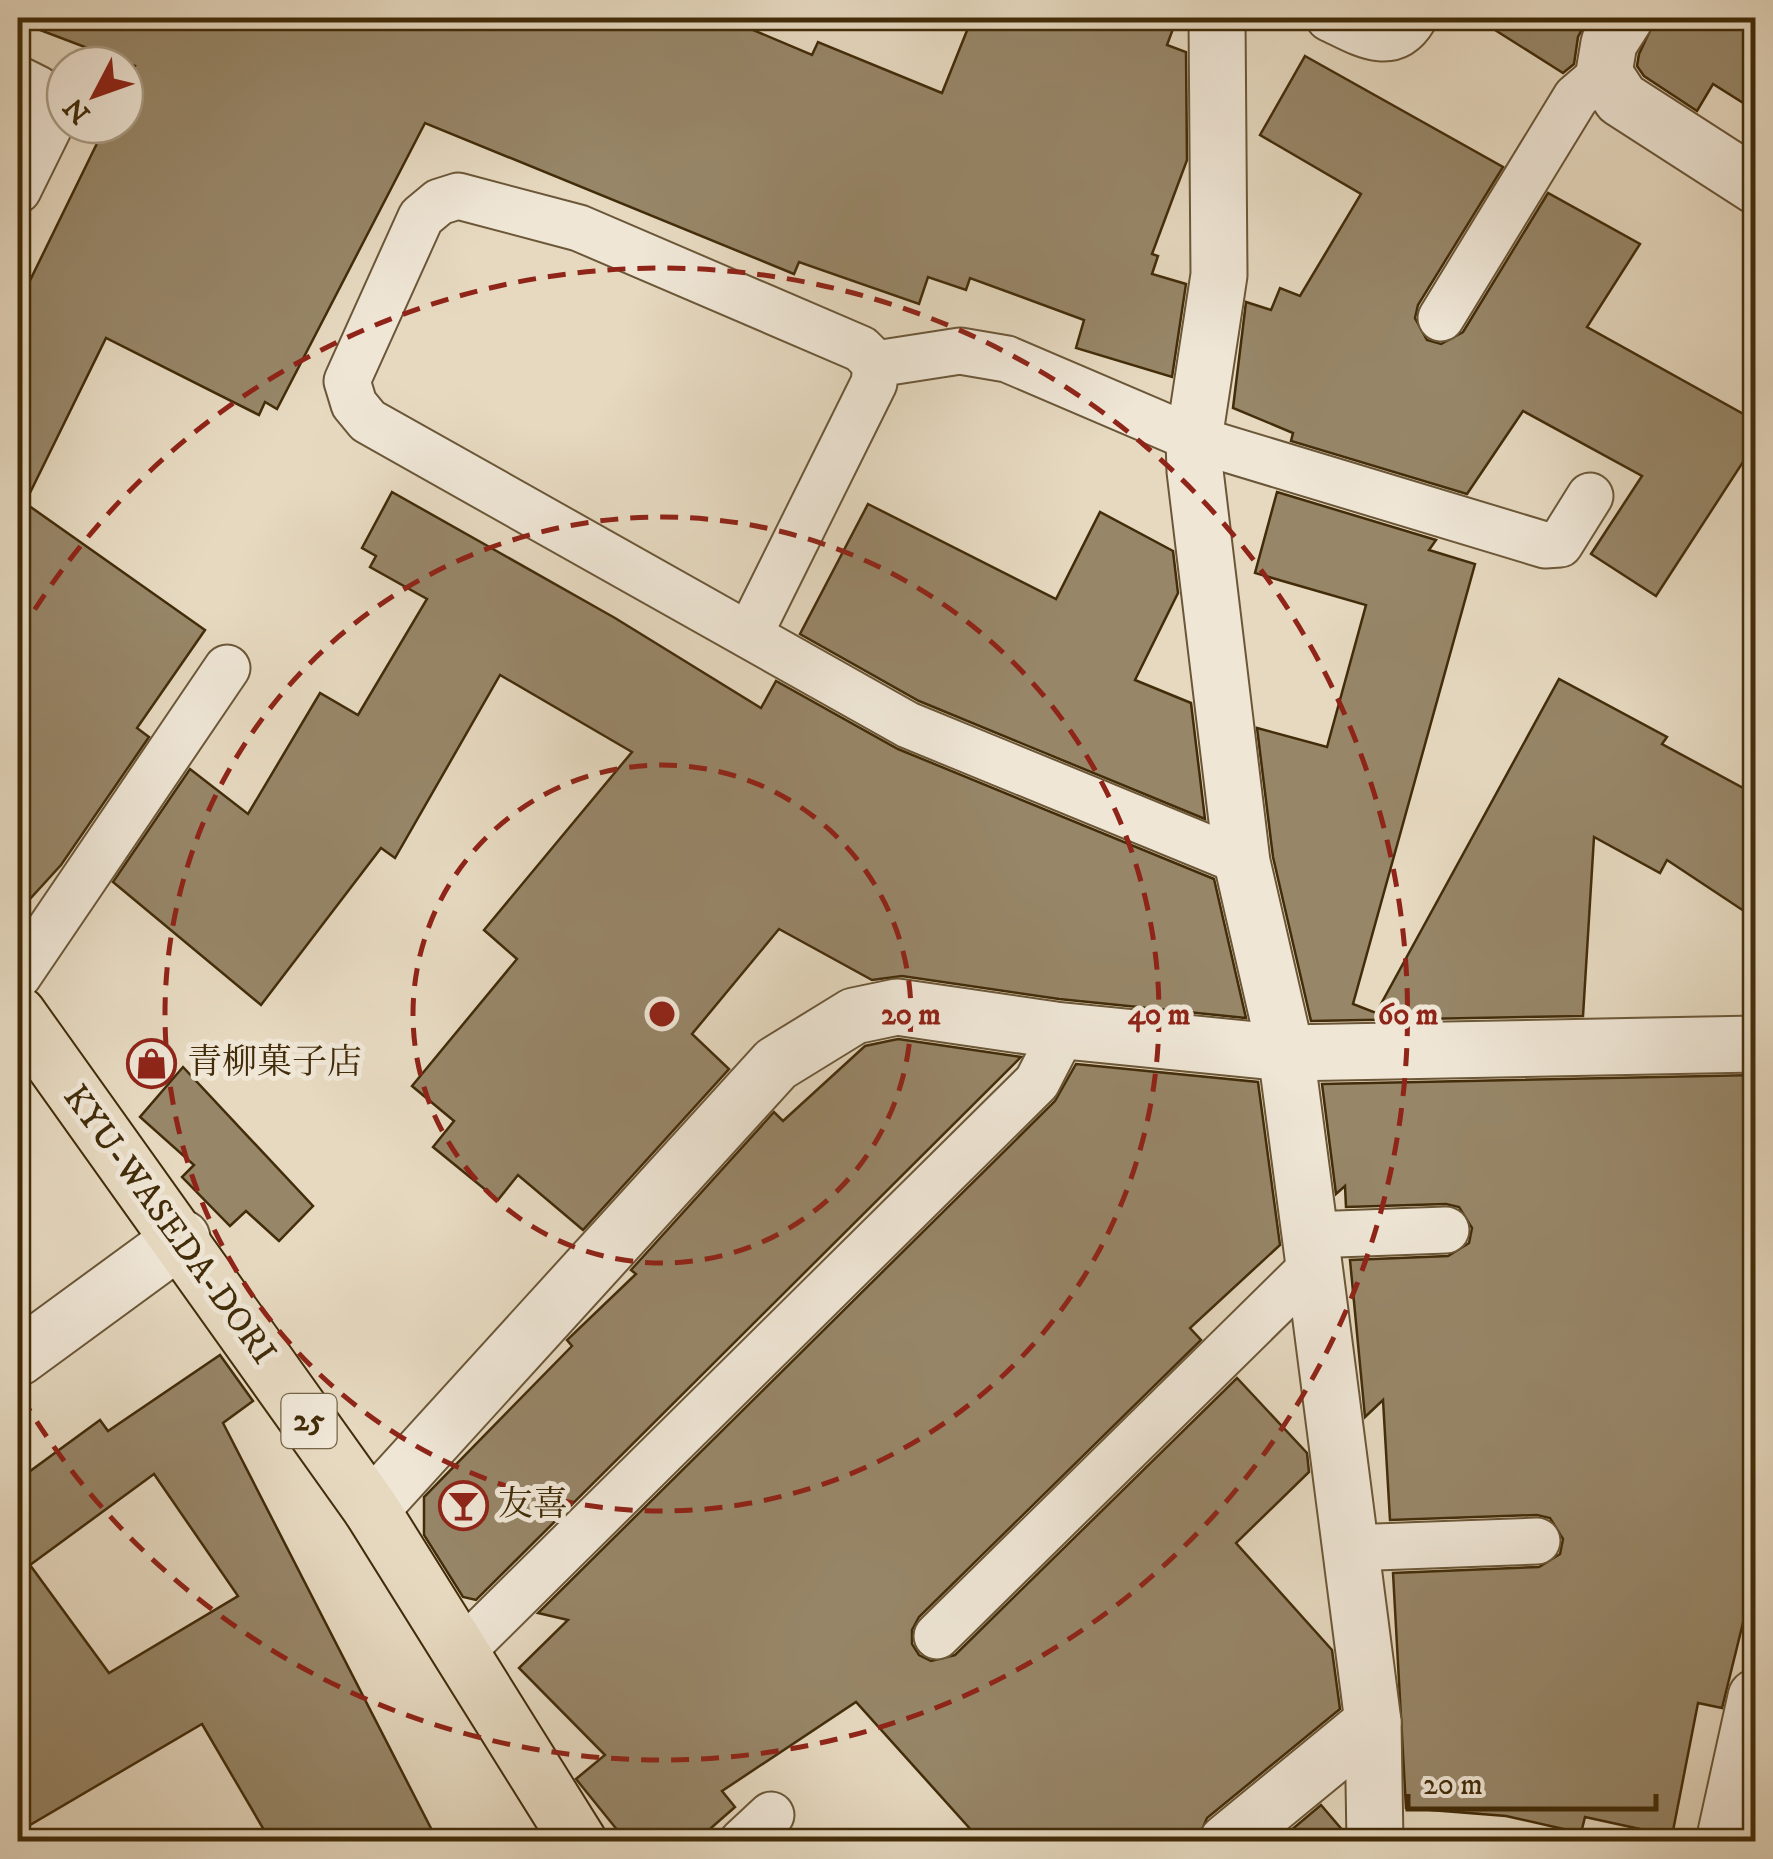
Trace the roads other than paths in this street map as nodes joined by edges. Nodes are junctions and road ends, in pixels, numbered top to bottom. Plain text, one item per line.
1 (1217, 18) edge
2 (1329, 18) edge
3 (1414, 18) edge
4 (1625, 18) edge
5 (1604, 73) junction
6 (18, 79) edge
7 (1756, 186) edge
8 (18, 190) edge
9 (1441, 318) dead end
10 (876, 364) junction
11 (1194, 439) junction
12 (1590, 496) dead end
13 (748, 636) junction
14 (227, 668) dead end
15 (1242, 862) junction
16 (18, 976) edge
17 (18, 1014) edge
18 (1055, 1030) junction
19 (1756, 1044) edge
20 (1286, 1054) junction
21 (1446, 1230) dead end
22 (182, 1238) junction
23 (1312, 1250) junction
24 (18, 1358) edge
25 (371, 1509) junction
26 (1537, 1541) dead end
27 (1348, 1548) junction
28 (937, 1636) dead end
29 (462, 1652) junction
30 (1756, 1696) edge
31 (1373, 1722) junction
32 (579, 1842) edge
33 (1227, 1842) edge
34 (1375, 1842) edge
35 (1724, 1842) edge

1 - 11 street
2 - 3 lane
4 - 5 street
5 - 7 street
5 - 9 lane
6 - 8 lane
10 - 11 lane
10 - 13 lane
10 - 13 lane
11 - 12 lane
11 - 15 street
13 - 15 lane
14 - 16 lane
15 - 20 street
17 - 22 main road, KYU-WASEDA-DORI / 25
18 - 20 street
18 - 25 street
18 - 29 lane
19 - 20 street
20 - 23 street
21 - 23 lane
22 - 24 street
22 - 25 main road, KYU-WASEDA-DORI / 25
23 - 27 street
23 - 28 lane
25 - 29 main road, KYU-WASEDA-DORI / 25
26 - 27 lane
27 - 31 street
29 - 32 main road, KYU-WASEDA-DORI / 25
30 - 35 street
31 - 33 street
31 - 34 street

